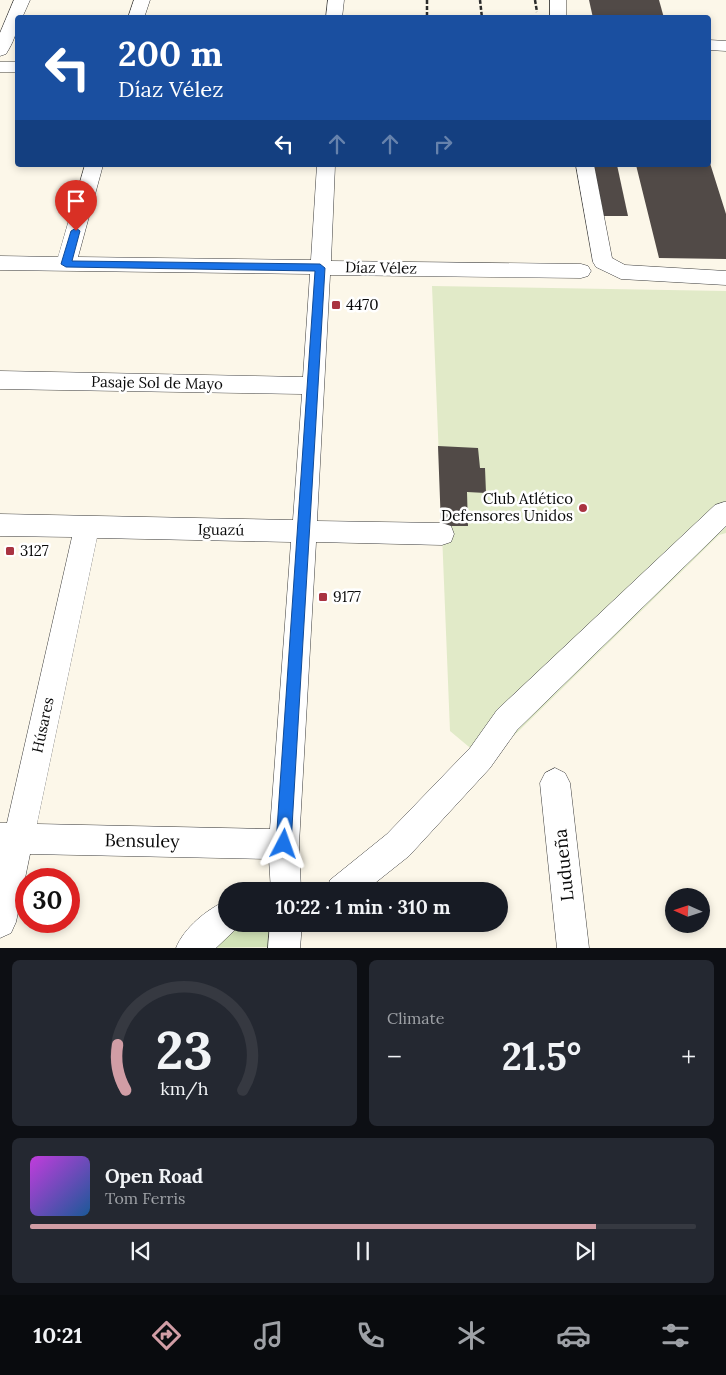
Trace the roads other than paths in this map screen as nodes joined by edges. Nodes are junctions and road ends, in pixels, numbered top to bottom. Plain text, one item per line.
1 (22, 0) edge
2 (142, 0) edge
3 (336, 0) edge
4 (558, 0) edge
5 (16, 15) edge
6 (137, 15) edge
7 (334, 15) edge
8 (558, 15) edge
9 (15, 16) edge
10 (711, 45) edge
11 (726, 46) edge
12 (0, 51) edge
13 (0, 66) edge
14 (15, 67) edge
15 (93, 167) edge
16 (326, 167) edge
17 (585, 167) edge
18 (0, 263) edge
19 (66, 264) junction
20 (320, 268) junction
21 (581, 271) dead end
22 (726, 278) edge
23 (0, 380) edge
24 (314, 386) junction
25 (724, 512) dead end
26 (0, 525) edge
27 (86, 527) junction
28 (304, 532) junction
29 (442, 534) dead end
30 (555, 782) dead end
31 (9, 838) edge
32 (284, 844) junction
33 (286, 882) edge
34 (352, 882) edge
35 (0, 922) edge
36 (218, 924) edge
37 (285, 932) edge
38 (192, 948) edge
39 (284, 948) edge
40 (573, 948) edge

1 - 5 street
2 - 6 street
3 - 7 street
4 - 8 street
9 - 12 street
10 - 11 street
13 - 14 street
15 - 19 street
16 - 20 street
17 - 22 street
18 - 19 street, Díaz Vélez
19 - 20 street, Díaz Vélez
20 - 21 street, Díaz Vélez
20 - 24 street
23 - 24 street, Pasaje Sol de Mayo
24 - 28 street
25 - 34 street
26 - 27 street, Iguazú
27 - 28 street, Iguazú
27 - 31 street, Húsares
28 - 29 street, Iguazú
28 - 32 street
30 - 40 street, Ludueña
31 - 32 street, Bensuley
31 - 35 street, Húsares
32 - 33 street
36 - 38 street
37 - 39 street

